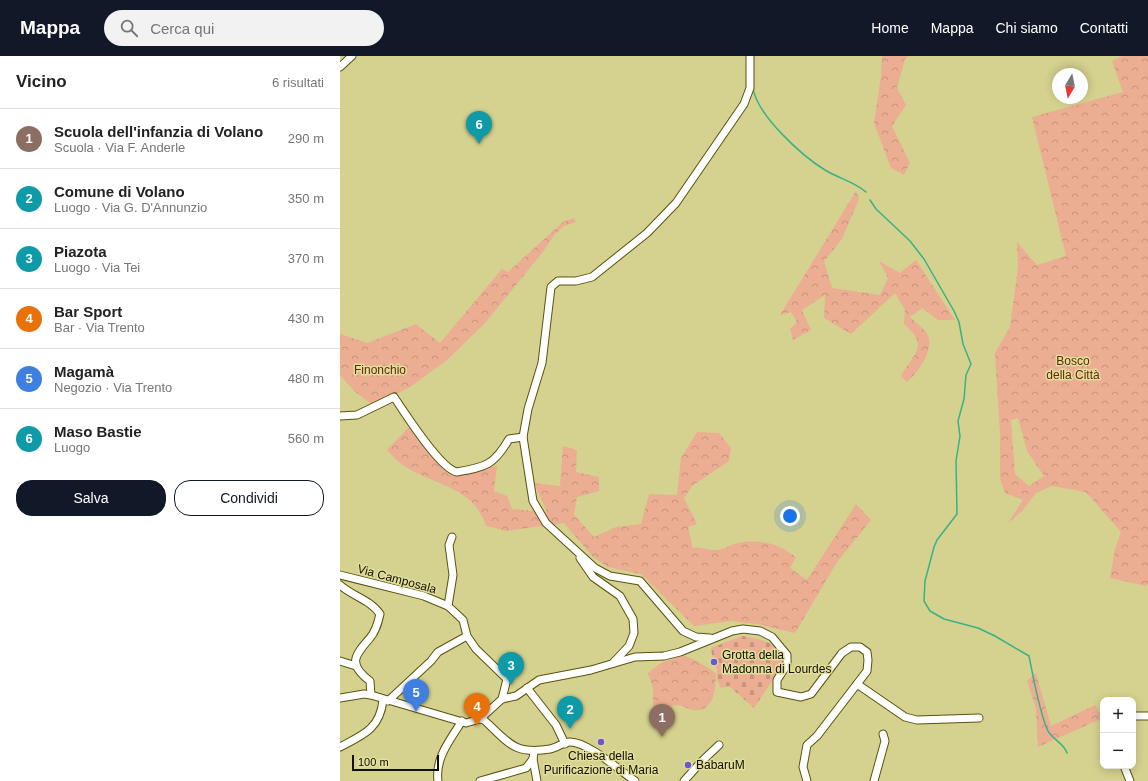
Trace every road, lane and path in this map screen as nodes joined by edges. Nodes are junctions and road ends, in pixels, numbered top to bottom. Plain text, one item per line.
1 (352, 56) edge
2 (750, 56) edge
3 (340, 67) edge
4 (340, 416) edge
5 (523, 437) junction
6 (452, 537) dead end
7 (578, 551) junction
8 (340, 576) edge
9 (340, 585) edge
10 (448, 606) junction
11 (467, 636) junction
12 (719, 636) junction
13 (340, 661) edge
14 (613, 663) junction
15 (356, 666) junction
16 (857, 684) junction
17 (527, 688) junction
18 (371, 695) junction
19 (340, 698) edge
20 (502, 699) junction
21 (385, 700) junction
22 (1136, 716) edge
23 (1148, 716) edge
24 (979, 718) dead end
25 (480, 719) junction
26 (462, 721) junction
27 (883, 734) dead end
28 (565, 744) junction
29 (719, 745) dead end
30 (340, 747) edge
31 (534, 751) junction
32 (532, 759) junction
33 (1125, 769) edge
34 (438, 781) edge
35 (480, 781) edge
36 (537, 781) edge
37 (635, 781) edge
38 (684, 781) edge
39 (806, 781) edge
40 (874, 781) edge
41 (1130, 781) edge

1 - 3 street
2 - 5 street
4 - 5 street
5 - 7 street
6 - 10 street
7 - 12 street
7 - 14 street
8 - 10 street, Via Camposala
9 - 15 street
10 - 11 street, Via Camposala
11 - 20 street, Via Camposala
11 - 21 street
12 - 14 street
12 - 16 street
13 - 15 street
14 - 17 street
15 - 18 street
16 - 24 street
16 - 39 street
17 - 20 street
17 - 28 street
18 - 19 street
18 - 21 street
20 - 25 street
21 - 26 street
21 - 30 street
22 - 23 street
25 - 26 street
25 - 31 street
26 - 34 street
27 - 40 street
28 - 31 street
28 - 37 street
29 - 38 street
31 - 32 street
32 - 35 street
32 - 36 street
33 - 41 street

